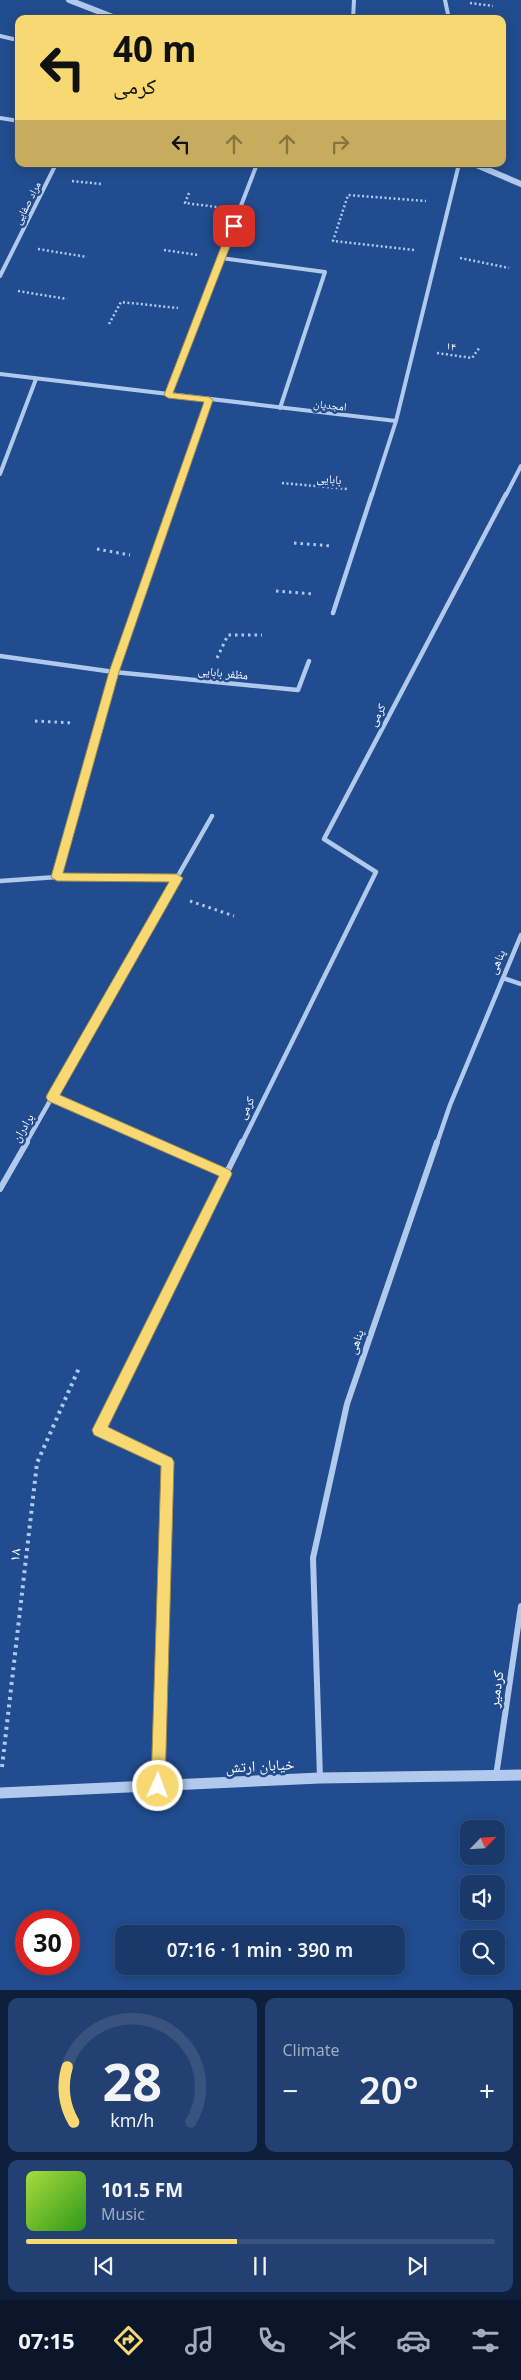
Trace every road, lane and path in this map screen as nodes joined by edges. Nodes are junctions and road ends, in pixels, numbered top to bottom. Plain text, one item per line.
1 (69, 0) edge
2 (354, 0) edge
3 (445, 0) edge
4 (108, 15) edge
5 (353, 15) edge
6 (448, 15) edge
7 (0, 36) edge
8 (13, 39) dead end
9 (0, 118) edge
10 (15, 120) edge
11 (55, 167) edge
12 (256, 167) edge
13 (458, 167) edge
14 (481, 167) edge
15 (521, 184) edge
16 (189, 193) dead end
17 (450, 203) junction
18 (240, 210) junction
19 (16, 245) junction
20 (164, 250) dead end
21 (437, 253) junction
22 (87, 257) dead end
23 (221, 258) junction
24 (509, 268) dead end
25 (0, 276) edge
26 (10, 290) dead end
27 (68, 299) dead end
28 (200, 311) junction
29 (109, 324) dead end
30 (480, 347) dead end
31 (414, 349) junction
32 (0, 374) edge
33 (36, 378) junction
34 (168, 395) junction
35 (209, 400) junction
36 (280, 408) junction
37 (396, 421) junction
38 (521, 466) edge
39 (0, 474) edge
40 (282, 483) dead end
41 (373, 492) junction
42 (294, 543) dead end
43 (354, 548) junction
44 (97, 549) dead end
45 (153, 559) junction
46 (276, 591) dead end
47 (339, 597) junction
48 (333, 613) dead end
49 (262, 635) dead end
50 (0, 656) edge
51 (309, 661) dead end
52 (114, 672) junction
53 (206, 681) junction
54 (35, 721) dead end
55 (100, 724) junction
56 (212, 816) dead end
57 (57, 877) junction
58 (177, 878) junction
59 (0, 881) edge
60 (168, 894) junction
61 (234, 916) dead end
62 (521, 935) edge
63 (503, 978) junction
64 (521, 984) edge
65 (52, 1097) junction
66 (226, 1174) junction
67 (0, 1189) edge
68 (79, 1368) dead end
69 (521, 1606) edge
70 (1, 1773) edge
71 (521, 1775) edge
72 (496, 1776) junction
73 (320, 1778) junction
74 (158, 1786) junction
75 (0, 1792) edge

1 - 4 street
2 - 5 street
3 - 6 street
7 - 8 street
9 - 10 street
11 - 19 street, مراد صفایی
12 - 18 street
13 - 17 street
14 - 15 street
16 - 18 path
17 - 21 street
17 - 21 path
18 - 23 street
19 - 22 path
19 - 25 street, مراد صفایی
20 - 23 path
21 - 24 path
21 - 31 street
23 - 28 street
23 - 36 street
26 - 27 path
28 - 29 path
28 - 34 street
30 - 31 path, ۱۴
31 - 37 street
32 - 33 street, امجدیان
33 - 34 street, امجدیان
33 - 39 street
34 - 35 street, امجدیان
35 - 36 street, امجدیان
35 - 45 street
36 - 37 street, امجدیان
37 - 41 street
38 - 66 street, کرمی
40 - 41 path, بابایی
41 - 43 street
42 - 43 path
43 - 47 street
44 - 45 path
45 - 52 street
46 - 47 path
47 - 48 street
49 - 53 path
50 - 52 street, مظفر بابایی
51 - 53 street, مظفر بابایی
52 - 53 street, مظفر بابایی
52 - 55 street
54 - 55 path
55 - 57 street
56 - 58 street, برادران
57 - 58 street
57 - 59 street
58 - 60 street, برادران
60 - 61 path
60 - 65 street, برادران
62 - 63 street, پناهی
63 - 64 street
63 - 73 street, پناهی
65 - 66 street
65 - 67 street, برادران
66 - 74 street, کرمی
68 - 70 path, ۱۸
69 - 72 street, کردمیر
71 - 72 street, خیابان ارتش
72 - 73 street, خیابان ارتش
73 - 74 street, خیابان ارتش
74 - 75 street, خیابان ارتش

